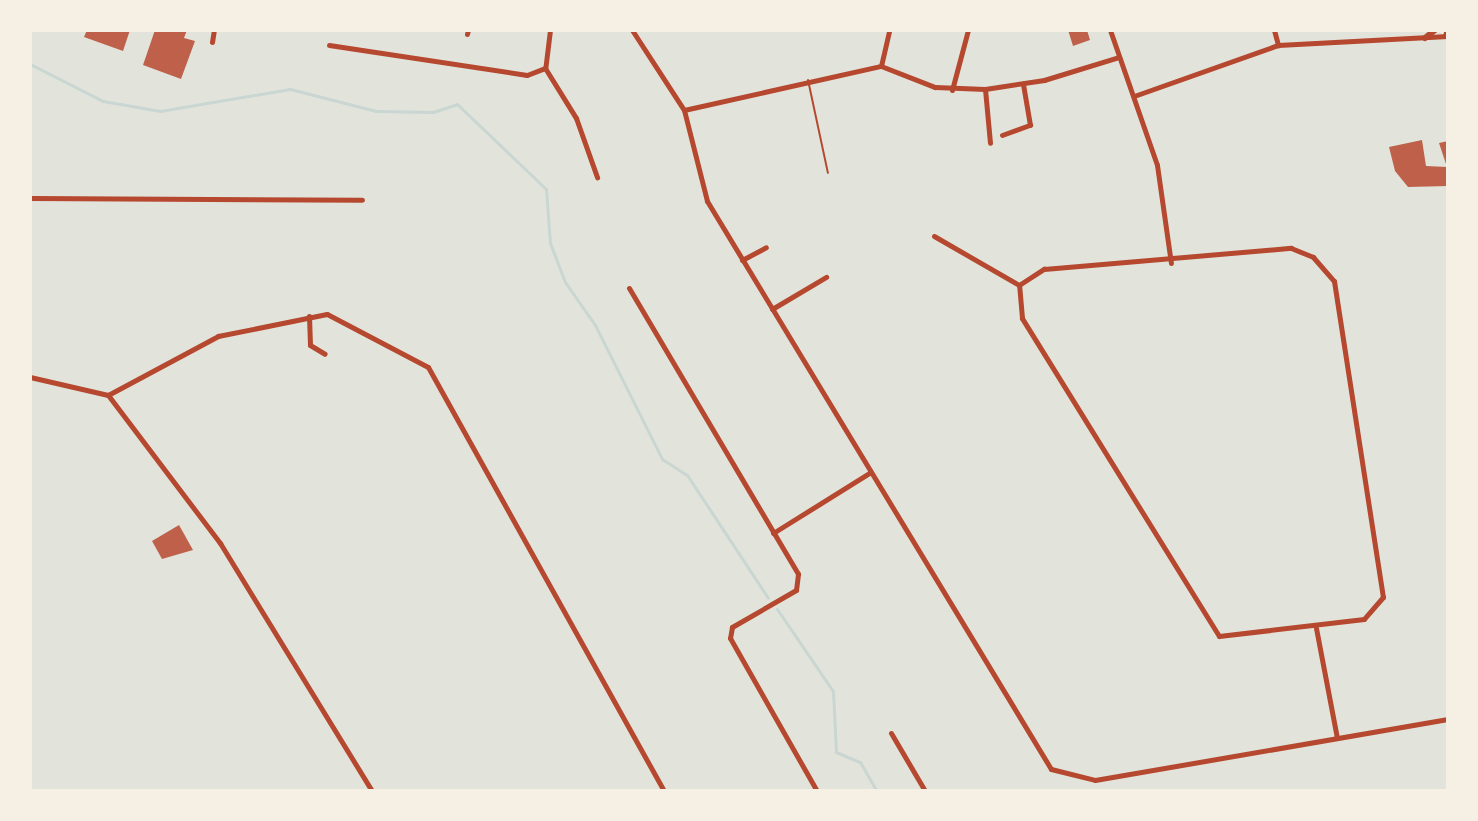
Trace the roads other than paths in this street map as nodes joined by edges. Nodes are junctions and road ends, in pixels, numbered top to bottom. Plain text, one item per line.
1 (214, 30) edge
2 (550, 30) edge
3 (632, 30) edge
4 (889, 30) edge
5 (968, 30) edge
6 (1110, 30) edge
7 (1274, 30) edge
8 (1435, 30) edge
9 (1447, 34) edge
10 (1425, 38) junction
11 (212, 42) dead end
12 (329, 45) dead end
13 (1278, 45) junction
14 (1119, 57) junction
15 (881, 66) junction
16 (545, 68) junction
17 (808, 80) junction
18 (1023, 84) junction
19 (985, 89) junction
20 (952, 90) junction
21 (1134, 96) junction
22 (684, 110) junction
23 (1002, 135) dead end
24 (990, 143) dead end
25 (828, 173) dead end
26 (597, 177) dead end
27 (30, 198) edge
28 (362, 200) dead end
29 (934, 236) dead end
30 (766, 247) dead end
31 (742, 260) junction
32 (1171, 263) junction
33 (826, 277) dead end
34 (1019, 285) junction
35 (629, 288) dead end
36 (772, 309) junction
37 (309, 316) junction
38 (325, 354) dead end
39 (30, 377) edge
40 (108, 395) junction
41 (871, 472) junction
42 (773, 533) junction
43 (1316, 628) junction
44 (1448, 719) edge
45 (891, 733) dead end
46 (1337, 738) junction
47 (372, 791) edge
48 (664, 791) edge
49 (817, 791) edge
50 (925, 791) edge

1 - 11 street
2 - 16 street
3 - 22 street
4 - 15 street
5 - 20 street
6 - 14 street
7 - 13 street
8 - 10 street
9 - 10 street
10 - 13 street
12 - 16 street
13 - 21 street
14 - 18 street
14 - 21 street
15 - 17 street
15 - 20 street
16 - 26 street
17 - 22 street
17 - 25 lane
18 - 19 street
18 - 23 street
19 - 20 street
19 - 24 street
21 - 32 street
22 - 31 street
27 - 28 street
29 - 34 street
30 - 31 street
31 - 36 street
32 - 34 street
32 - 43 street
33 - 36 street
34 - 43 street
35 - 42 street
36 - 41 street
37 - 38 street
37 - 40 street
37 - 48 street
39 - 40 street
40 - 47 street
41 - 42 street
41 - 46 street
42 - 49 street
43 - 46 street
44 - 46 street
45 - 50 street

